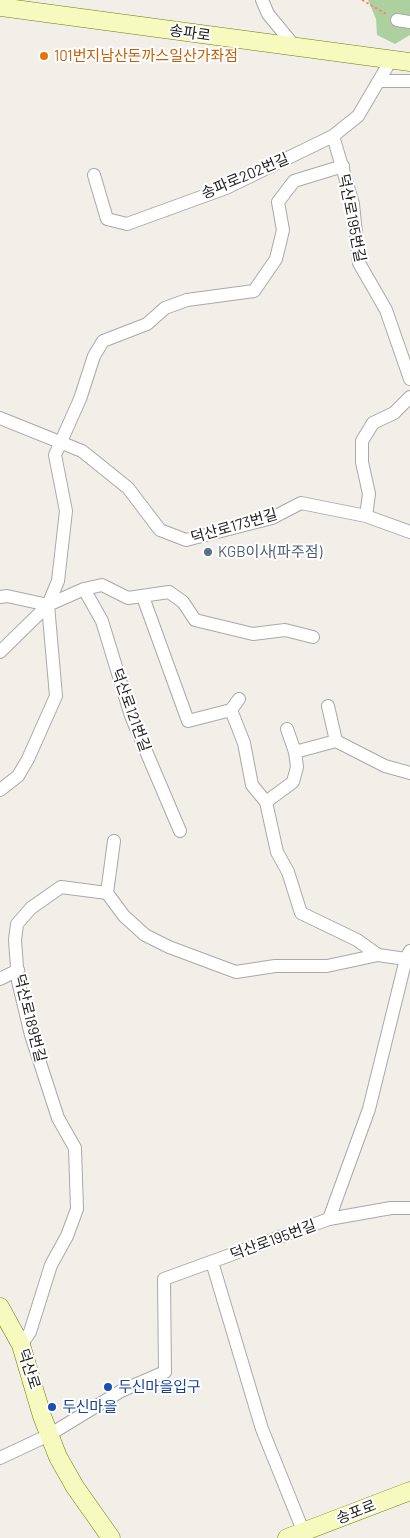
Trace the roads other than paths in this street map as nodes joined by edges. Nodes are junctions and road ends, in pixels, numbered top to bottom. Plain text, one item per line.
1 (262, 0) edge
2 (0, 7) edge
3 (296, 48) junction
4 (392, 60) junction
5 (410, 62) edge
6 (381, 81) junction
7 (410, 81) edge
8 (333, 136) junction
9 (342, 166) junction
10 (94, 175) dead end
11 (410, 379) edge
12 (410, 397) edge
13 (0, 418) edge
14 (60, 442) junction
15 (366, 516) junction
16 (410, 532) edge
17 (84, 589) junction
18 (0, 597) edge
19 (143, 597) junction
20 (48, 606) junction
21 (313, 637) dead end
22 (0, 652) edge
23 (239, 698) dead end
24 (328, 706) dead end
25 (231, 710) junction
26 (287, 729) dead end
27 (336, 742) junction
28 (295, 752) junction
29 (410, 773) edge
30 (0, 790) edge
31 (266, 802) junction
32 (180, 831) dead end
33 (114, 841) dead end
34 (107, 894) junction
35 (378, 954) junction
36 (408, 955) edge
37 (18, 970) junction
38 (0, 979) edge
39 (410, 1208) edge
40 (329, 1219) junction
41 (212, 1262) junction
42 (0, 1307) edge
43 (21, 1345) junction
44 (49, 1436) junction
45 (0, 1458) edge
46 (410, 1491) edge
47 (299, 1536) edge
48 (111, 1538) edge

1 - 3 street
2 - 3 street, 송파로
3 - 4 street, 송파로
4 - 5 street, 송파로
4 - 6 street, 송파로202번길
6 - 7 street
6 - 8 street, 송파로202번길
8 - 9 street, 덕산로195번길
8 - 10 street, 송파로202번길
9 - 11 street, 덕산로195번길
9 - 14 street
12 - 15 street
13 - 14 street, 덕산로173번길
14 - 15 street, 덕산로173번길
14 - 20 street
15 - 16 street, 덕산로173번길
17 - 19 street
17 - 20 street
17 - 32 street, 덕산로121번길
18 - 20 street
19 - 21 street
19 - 25 street
20 - 22 street
20 - 30 street
23 - 25 street
24 - 27 street
25 - 31 street
26 - 28 street
27 - 28 street
27 - 29 street
28 - 31 street
31 - 35 street
33 - 34 street
34 - 35 street
34 - 37 street, 덕산로189번길
35 - 36 street
36 - 40 street, 덕산로195번길
37 - 38 street
37 - 43 street, 덕산로189번길
39 - 40 street
40 - 41 street, 덕산로195번길
41 - 44 street, 덕산로195번길
41 - 47 street
42 - 43 street, 덕산로
43 - 44 street, 덕산로
44 - 45 street
44 - 48 street, 덕산로
46 - 47 street, 송포로

